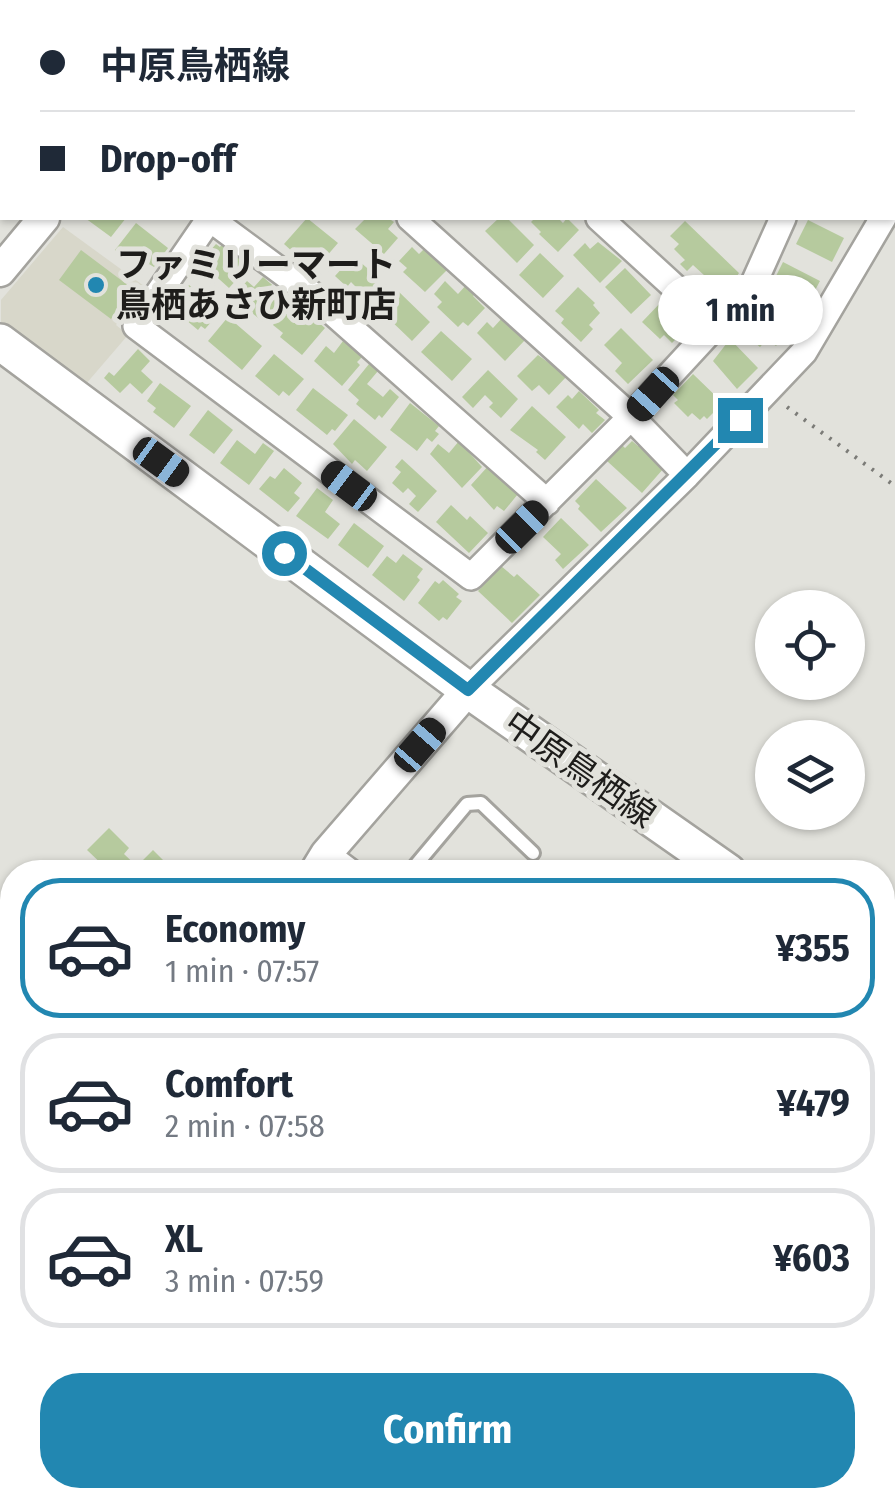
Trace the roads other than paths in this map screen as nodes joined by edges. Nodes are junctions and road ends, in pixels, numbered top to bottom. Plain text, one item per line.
1 (42, 220) edge
2 (209, 220) edge
3 (213, 220) edge
4 (412, 220) edge
5 (600, 220) edge
6 (782, 220) edge
7 (881, 220) edge
8 (0, 271) edge
9 (716, 325) junction
10 (0, 342) edge
11 (632, 418) junction
12 (687, 475) junction
13 (547, 502) junction
14 (468, 690) junction
15 (533, 853) dead end
16 (335, 860) edge
17 (420, 860) edge
18 (711, 860) edge

1 - 8 street
2 - 13 street
3 - 13 street
4 - 11 street
5 - 9 street
6 - 9 street
7 - 12 street
9 - 11 street
10 - 14 main road, 中原鳥栖線
11 - 12 street
11 - 13 street
12 - 14 street
14 - 16 street
14 - 18 main road, 中原鳥栖線
15 - 17 lane

